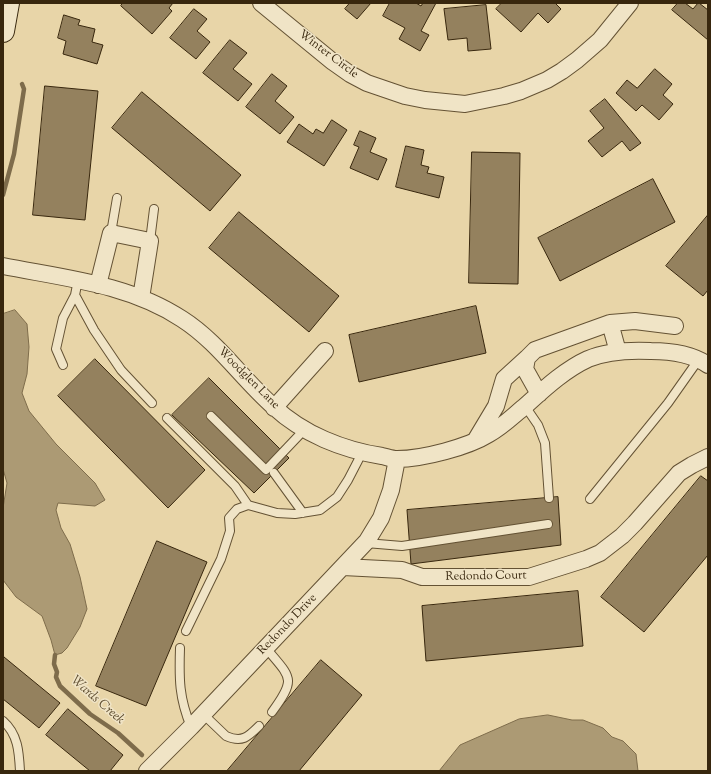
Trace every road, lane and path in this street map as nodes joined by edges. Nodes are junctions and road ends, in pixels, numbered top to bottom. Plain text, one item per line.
1 (8, 3) edge
2 (261, 3) edge
3 (630, 3) edge
4 (3, 31) edge
5 (117, 198) dead end
6 (154, 209) dead end
7 (112, 233) junction
8 (150, 241) junction
9 (3, 266) edge
10 (98, 285) junction
11 (77, 288) junction
12 (140, 298) junction
13 (610, 323) junction
14 (675, 326) dead end
15 (326, 351) dead end
16 (618, 352) junction
17 (527, 358) junction
18 (704, 362) edge
19 (63, 366) dead end
20 (539, 394) junction
21 (152, 403) dead end
22 (525, 406) junction
23 (274, 408) junction
24 (212, 416) dead end
25 (167, 418) dead end
26 (305, 429) junction
27 (475, 441) junction
28 (362, 453) junction
29 (708, 458) edge
30 (397, 459) junction
31 (274, 473) dead end
32 (549, 498) dead end
33 (590, 499) dead end
34 (248, 505) junction
35 (303, 513) junction
36 (548, 524) dead end
37 (366, 543) junction
38 (343, 567) junction
39 (186, 631) dead end
40 (180, 648) dead end
41 (266, 648) junction
42 (272, 712) dead end
43 (203, 714) junction
44 (3, 721) edge
45 (259, 726) dead end
46 (190, 727) junction
47 (20, 771) edge
48 (146, 771) edge

1 - 4 main road
2 - 3 street, Winter Circle
5 - 7 lane
6 - 8 lane
7 - 8 street
7 - 10 street
8 - 12 street
9 - 11 street, Woodglen Lane
10 - 11 street, Woodglen Lane
10 - 12 street, Woodglen Lane
11 - 19 lane
11 - 21 lane
12 - 23 street, Woodglen Lane
13 - 14 street
13 - 16 street
13 - 17 street
15 - 23 street
16 - 18 street, Woodglen Lane
16 - 20 street, Woodglen Lane
17 - 20 street
17 - 27 street
18 - 33 lane
20 - 22 street, Woodglen Lane
22 - 27 street, Woodglen Lane
22 - 32 lane
23 - 26 street, Woodglen Lane
24 - 26 lane
25 - 34 lane
26 - 28 street, Woodglen Lane
27 - 30 street, Woodglen Lane
28 - 30 street, Woodglen Lane
28 - 35 lane
29 - 38 street, Redondo Court
30 - 37 street, Redondo Drive
31 - 35 lane
34 - 35 lane
34 - 39 lane
36 - 37 lane
37 - 38 street, Redondo Drive
38 - 41 street, Redondo Drive
40 - 46 lane
41 - 42 lane
41 - 43 street, Redondo Drive
43 - 45 lane
43 - 46 street, Redondo Drive
44 - 47 lane
46 - 48 street, Redondo Drive

